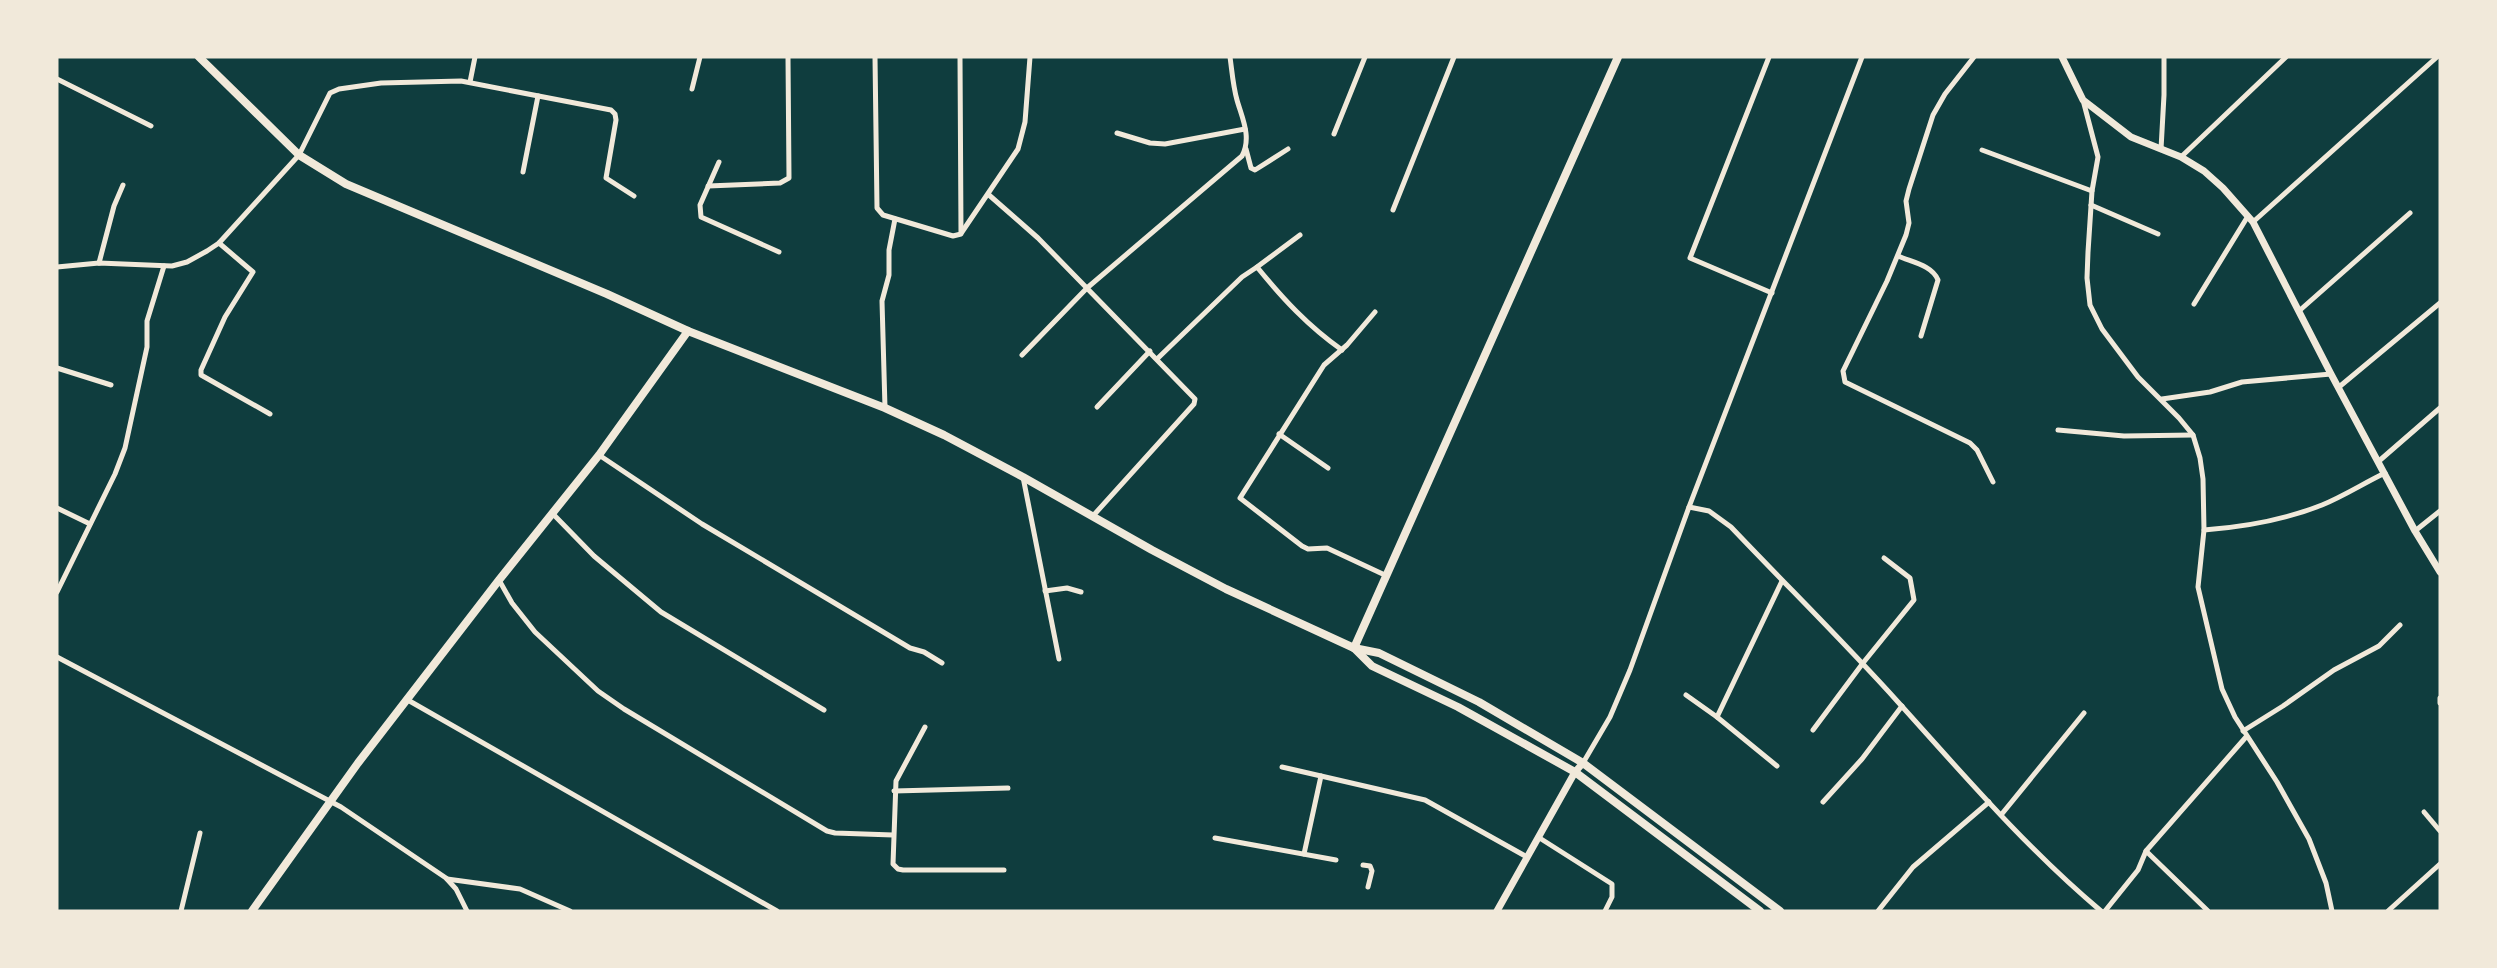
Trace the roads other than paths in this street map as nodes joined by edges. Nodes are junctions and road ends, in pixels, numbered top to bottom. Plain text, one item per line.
1 (200, 57) edge
2 (475, 57) edge
3 (700, 57) edge
4 (788, 57) edge
5 (875, 57) edge
6 (960, 57) edge
7 (1030, 57) edge
8 (1230, 57) edge
9 (1365, 57) edge
10 (1454, 57) edge
11 (1618, 57) edge
12 (1769, 57) edge
13 (1862, 57) edge
14 (1974, 57) edge
15 (2062, 57) edge
16 (2164, 57) edge
17 (2286, 57) edge
18 (2437, 57) edge
19 (57, 79) edge
20 (470, 82) junction
21 (692, 89) dead end
22 (538, 96) junction
23 (2083, 100) junction
24 (151, 126) dead end
25 (1245, 129) junction
26 (1117, 133) dead end
27 (1334, 134) dead end
28 (1246, 149) junction
29 (1288, 149) dead end
30 (2161, 149) junction
31 (1982, 150) dead end
32 (298, 155) junction
33 (2181, 157) junction
34 (719, 162) dead end
35 (523, 172) dead end
36 (123, 185) dead end
37 (708, 186) junction
38 (2092, 191) junction
39 (989, 195) junction
40 (634, 196) dead end
41 (2091, 205) junction
42 (1393, 210) dead end
43 (2410, 213) dead end
44 (896, 219) junction
45 (2250, 219) junction
46 (961, 234) junction
47 (2158, 234) dead end
48 (1300, 235) dead end
49 (219, 243) junction
50 (779, 252) dead end
51 (1898, 256) junction
52 (99, 263) junction
53 (164, 266) junction
54 (57, 267) edge
55 (1257, 267) junction
56 (1087, 288) junction
57 (1772, 293) junction
58 (2440, 303) edge
59 (2194, 304) dead end
60 (2299, 311) junction
61 (1375, 312) dead end
62 (688, 331) junction
63 (1921, 336) dead end
64 (1342, 350) junction
65 (1149, 351) junction
66 (1022, 355) dead end
67 (1157, 359) junction
68 (57, 368) edge
69 (2331, 374) junction
70 (111, 385) dead end
71 (2339, 387) junction
72 (2162, 399) junction
73 (1098, 407) dead end
74 (885, 408) junction
75 (2440, 408) edge
76 (270, 414) dead end
77 (2058, 430) dead end
78 (1280, 434) junction
79 (2193, 435) junction
80 (599, 455) junction
81 (2379, 461) junction
82 (1328, 468) dead end
83 (2385, 473) junction
84 (1023, 477) junction
85 (1993, 482) dead end
86 (1689, 507) junction
87 (57, 508) edge
88 (2440, 511) edge
89 (554, 515) junction
90 (1092, 518) junction
91 (90, 524) junction
92 (2204, 530) junction
93 (2415, 531) junction
94 (1884, 558) dead end
95 (2440, 572) edge
96 (1387, 576) junction
97 (499, 580) junction
98 (1782, 581) junction
99 (1045, 591) junction
100 (57, 592) edge
101 (1081, 592) dead end
102 (2400, 625) dead end
103 (1354, 648) junction
104 (57, 657) edge
105 (1059, 659) dead end
106 (942, 663) dead end
107 (1863, 663) junction
108 (1686, 695) dead end
109 (2440, 698) edge
110 (406, 699) junction
111 (2440, 703) edge
112 (1902, 706) junction
113 (824, 710) dead end
114 (2084, 713) dead end
115 (1717, 717) junction
116 (925, 728) dead end
117 (1813, 730) dead end
118 (2245, 734) junction
119 (1583, 763) junction
120 (1282, 766) dead end
121 (1777, 766) dead end
122 (1575, 772) junction
123 (1321, 776) junction
124 (1008, 788) dead end
125 (894, 791) junction
126 (1989, 801) junction
127 (329, 802) junction
128 (1823, 802) dead end
129 (2424, 812) dead end
130 (2001, 815) junction
131 (2440, 831) edge
132 (200, 833) dead end
133 (893, 835) junction
134 (1538, 837) junction
135 (1215, 838) dead end
136 (2146, 851) junction
137 (1304, 854) junction
138 (1527, 856) junction
139 (1336, 860) dead end
140 (2440, 864) edge
141 (1363, 865) dead end
142 (1004, 870) dead end
143 (446, 878) junction
144 (1368, 887) dead end
145 (181, 911) edge
146 (252, 911) edge
147 (466, 911) edge
148 (570, 911) edge
149 (777, 911) edge
150 (1497, 911) edge
151 (1605, 911) edge
152 (1760, 911) edge
153 (1780, 911) edge
154 (1878, 911) edge
155 (2103, 911) edge
156 (2208, 911) edge
157 (2332, 911) edge
158 (2388, 911) edge

1 - 32 main road
2 - 20 street
3 - 21 street
4 - 37 street
5 - 44 street
6 - 46 street
7 - 39 street
8 - 25 street
9 - 27 street
10 - 42 street
11 - 96 main road
12 - 57 street
13 - 57 street
14 - 51 street
15 - 23 street
16 - 30 street
17 - 33 street
18 - 45 street
19 - 24 street
20 - 22 street
20 - 32 street
22 - 35 street
22 - 40 street
23 - 30 street
23 - 38 street
25 - 26 street
25 - 28 street
28 - 29 street
28 - 56 street
30 - 33 street
31 - 38 street
32 - 49 street
32 - 62 main road
33 - 45 street
34 - 37 street
36 - 52 street
37 - 50 street
38 - 41 street
39 - 46 street
39 - 56 street
41 - 47 street
41 - 72 street
43 - 60 street
44 - 46 street
44 - 74 street
45 - 59 street
45 - 60 street
48 - 55 street
49 - 53 street
49 - 76 street
51 - 63 street
51 - 85 street
52 - 53 street
52 - 54 street
53 - 91 street
55 - 64 street
55 - 67 street
56 - 65 street
56 - 66 street
57 - 86 street
58 - 71 street
60 - 69 street
61 - 64 street
62 - 74 main road
62 - 80 main road
64 - 78 street
65 - 67 street
65 - 73 street
67 - 90 street
68 - 70 street
69 - 71 street
69 - 72 street
71 - 81 street
72 - 79 street
74 - 84 main road
75 - 81 street
77 - 79 street
78 - 82 street
78 - 96 street
79 - 92 street
80 - 89 main road
80 - 106 street
81 - 83 street
83 - 92 street
83 - 93 street
84 - 90 main road
84 - 99 street
86 - 98 street
86 - 119 street
87 - 91 street
88 - 93 street
89 - 97 main road
89 - 113 street
90 - 103 main road
91 - 100 street
92 - 118 street
93 - 95 street
94 - 107 street
96 - 103 main road
97 - 110 main road
97 - 133 street
98 - 107 street
98 - 115 street
99 - 101 street
99 - 105 street
102 - 118 street
103 - 119 main road
103 - 122 main road
104 - 127 street
107 - 112 street
107 - 117 street
108 - 115 street
109 - 111 street
110 - 127 main road
110 - 149 street
112 - 126 street
112 - 128 street
114 - 130 street
115 - 121 street
116 - 125 street
118 - 136 street
118 - 157 street
119 - 122 street
119 - 153 main road
120 - 123 street
122 - 134 street
122 - 152 main road
123 - 137 street
123 - 138 street
124 - 125 street
125 - 133 street
126 - 130 street
126 - 154 street
127 - 143 street
127 - 146 main road
129 - 131 street
130 - 155 street
132 - 145 street
133 - 142 street
134 - 138 street
134 - 151 street
135 - 137 street
136 - 155 street
136 - 156 street
137 - 139 street
138 - 150 street
140 - 158 street
141 - 144 street
143 - 147 street
143 - 148 street

